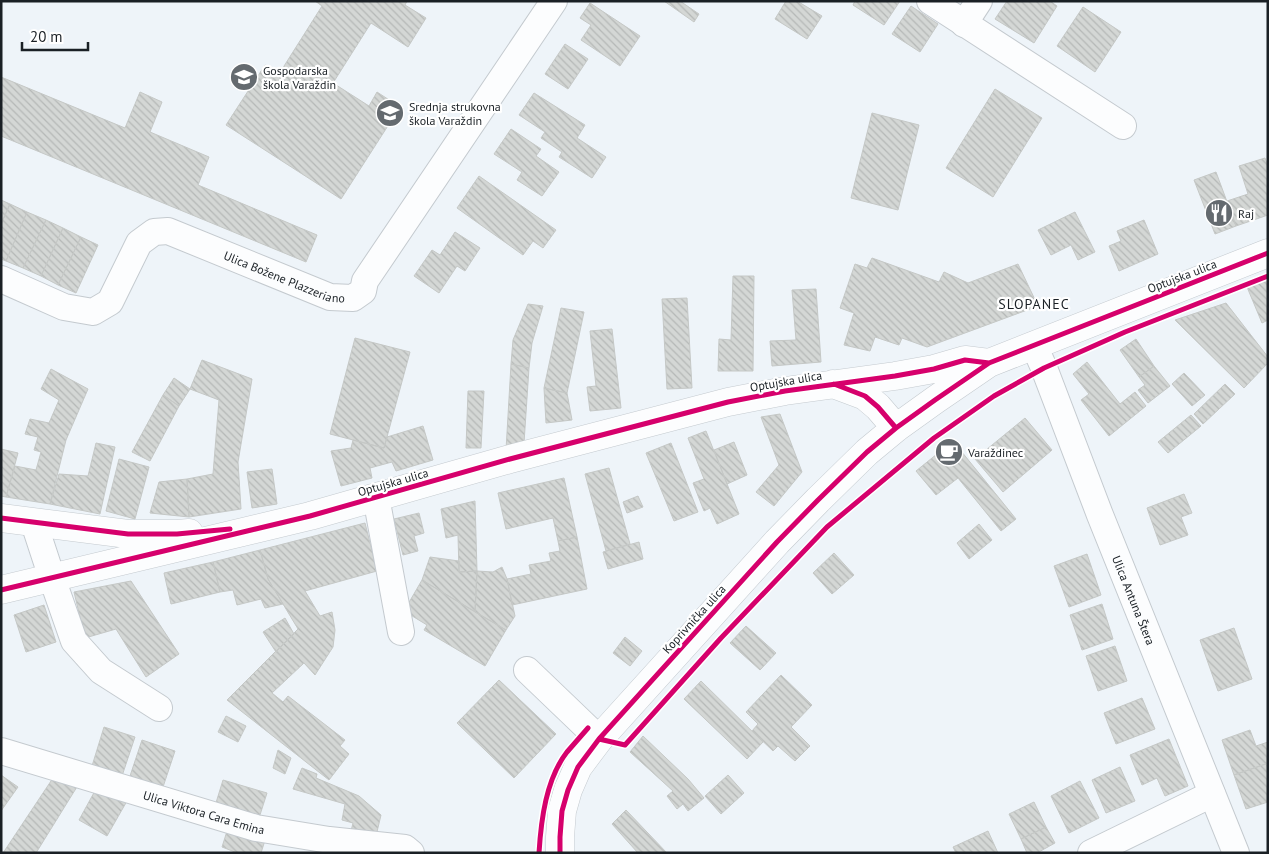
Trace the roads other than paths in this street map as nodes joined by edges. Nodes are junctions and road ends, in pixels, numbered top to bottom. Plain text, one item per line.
1 (554, 1) edge
2 (930, 1) edge
3 (979, 1) edge
4 (964, 24) junction
5 (1123, 126) dead end
6 (1268, 253) edge
7 (1, 279) edge
8 (1034, 345) junction
9 (989, 363) junction
10 (832, 383) junction
11 (896, 428) junction
12 (376, 497) junction
13 (1, 518) edge
14 (34, 523) junction
15 (267, 526) junction
16 (52, 578) junction
17 (1, 590) edge
18 (401, 632) dead end
19 (527, 670) dead end
20 (159, 708) dead end
21 (599, 739) junction
22 (1, 751) edge
23 (1212, 794) junction
24 (411, 853) edge
25 (560, 853) edge
26 (1091, 853) edge
27 (1236, 853) edge

1 - 7 street, Ulica Božene Plazzeriano
2 - 4 street
3 - 4 street
4 - 5 street
6 - 8 main road, Optujska ulica
8 - 9 main road, Optujska ulica
8 - 23 street, Ulica Antuna Štera
9 - 10 main road
9 - 11 main road, Optujska ulica
10 - 11 main road, Optujska ulica
10 - 12 main road, Optujska ulica
11 - 21 main road, Koprivnička ulica
12 - 15 main road, Optujska ulica
12 - 18 street
13 - 14 main road, Optujska ulica
14 - 15 main road, Optujska ulica
14 - 16 street
15 - 16 main road, Optujska ulica
16 - 17 main road, Optujska ulica
16 - 20 street
19 - 21 street
21 - 25 main road, Koprivnička ulica
22 - 24 street, Ulica Viktora Cara Emina
23 - 26 street
23 - 27 street, Ulica Antuna Štera

